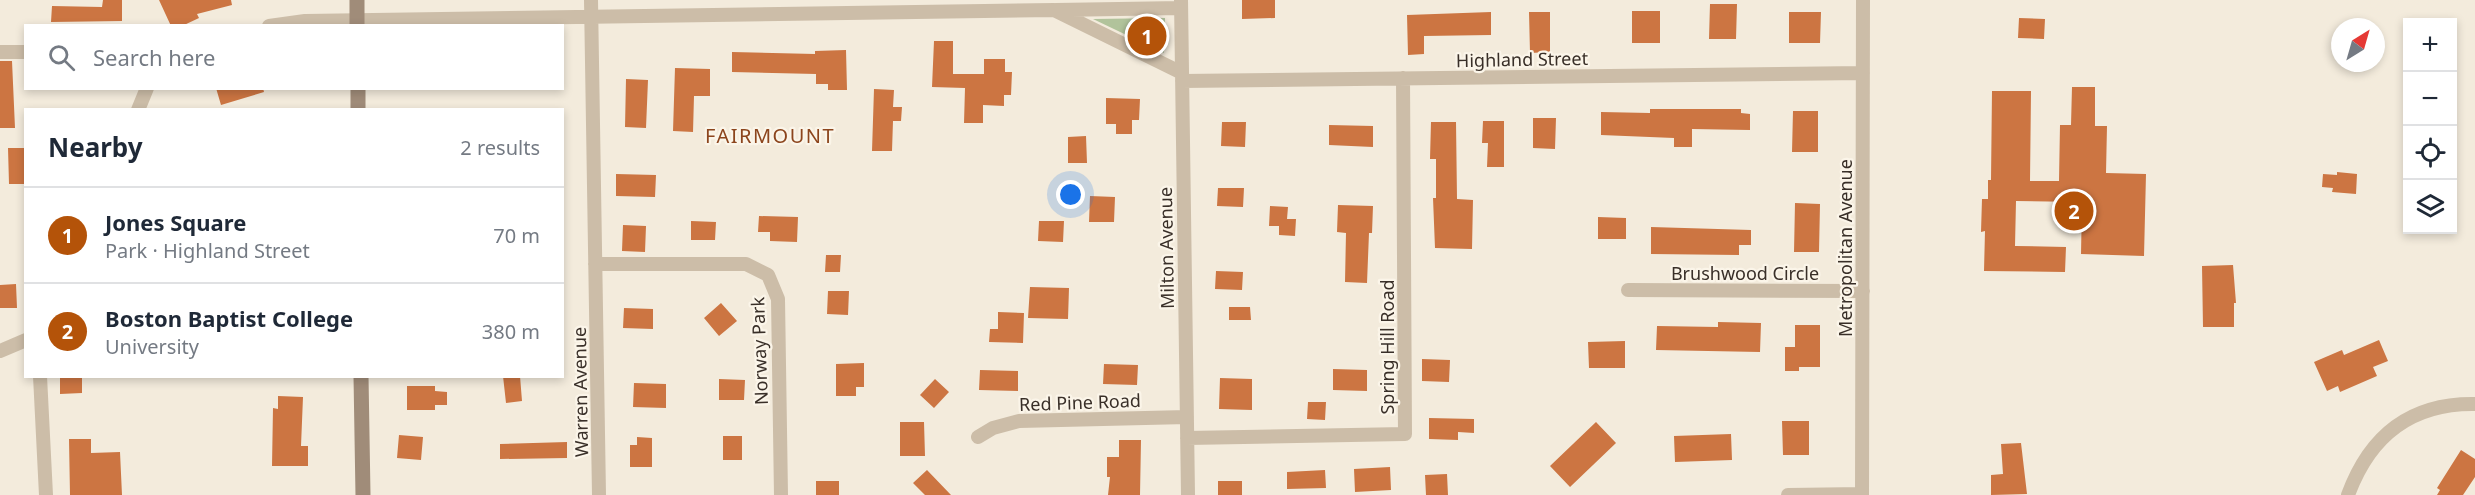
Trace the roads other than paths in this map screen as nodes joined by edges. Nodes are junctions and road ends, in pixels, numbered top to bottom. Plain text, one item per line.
1 (357, 0) edge
2 (591, 0) edge
3 (1863, 0) edge
4 (1181, 4) edge
5 (1025, 5) edge
6 (1054, 10) junction
7 (591, 16) junction
8 (357, 23) edge
9 (283, 24) edge
10 (0, 52) edge
11 (24, 52) edge
12 (1863, 73) junction
13 (1182, 77) junction
14 (1403, 78) junction
15 (146, 90) edge
16 (358, 90) edge
17 (139, 108) edge
18 (358, 108) edge
19 (596, 264) junction
20 (1628, 290) dead end
21 (1863, 291) junction
22 (24, 341) edge
23 (0, 351) edge
24 (40, 378) edge
25 (361, 378) edge
26 (2475, 404) edge
27 (1187, 417) junction
28 (978, 438) dead end
29 (1187, 438) junction
30 (1862, 494) edge
31 (46, 495) edge
32 (363, 495) edge
33 (599, 495) edge
34 (781, 495) edge
35 (1188, 495) edge
36 (1788, 495) edge
37 (2348, 495) edge

1 - 8 street
2 - 7 street, Warren Avenue
3 - 12 street, Metropolitan Avenue
4 - 6 street, Highland Street
4 - 13 street, Milton Avenue
5 - 6 street, Highland Street
5 - 7 street, Highland Street
6 - 13 street, Highland Street
7 - 8 street, Highland Street
7 - 19 street, Warren Avenue
8 - 9 street, Highland Street
10 - 11 street
12 - 14 street, Highland Street
12 - 21 street, Metropolitan Avenue
13 - 14 street, Highland Street
13 - 27 street, Milton Avenue
14 - 29 street, Spring Hill Road
15 - 17 street
16 - 18 street
19 - 33 street, Warren Avenue
19 - 34 street, Norway Park
20 - 21 street, Brushwood Circle
21 - 30 street, Metropolitan Avenue
22 - 23 street
24 - 31 street
25 - 32 street
26 - 37 street
27 - 28 street, Red Pine Road
27 - 29 street, Milton Avenue
29 - 35 street, Milton Avenue
30 - 36 street

